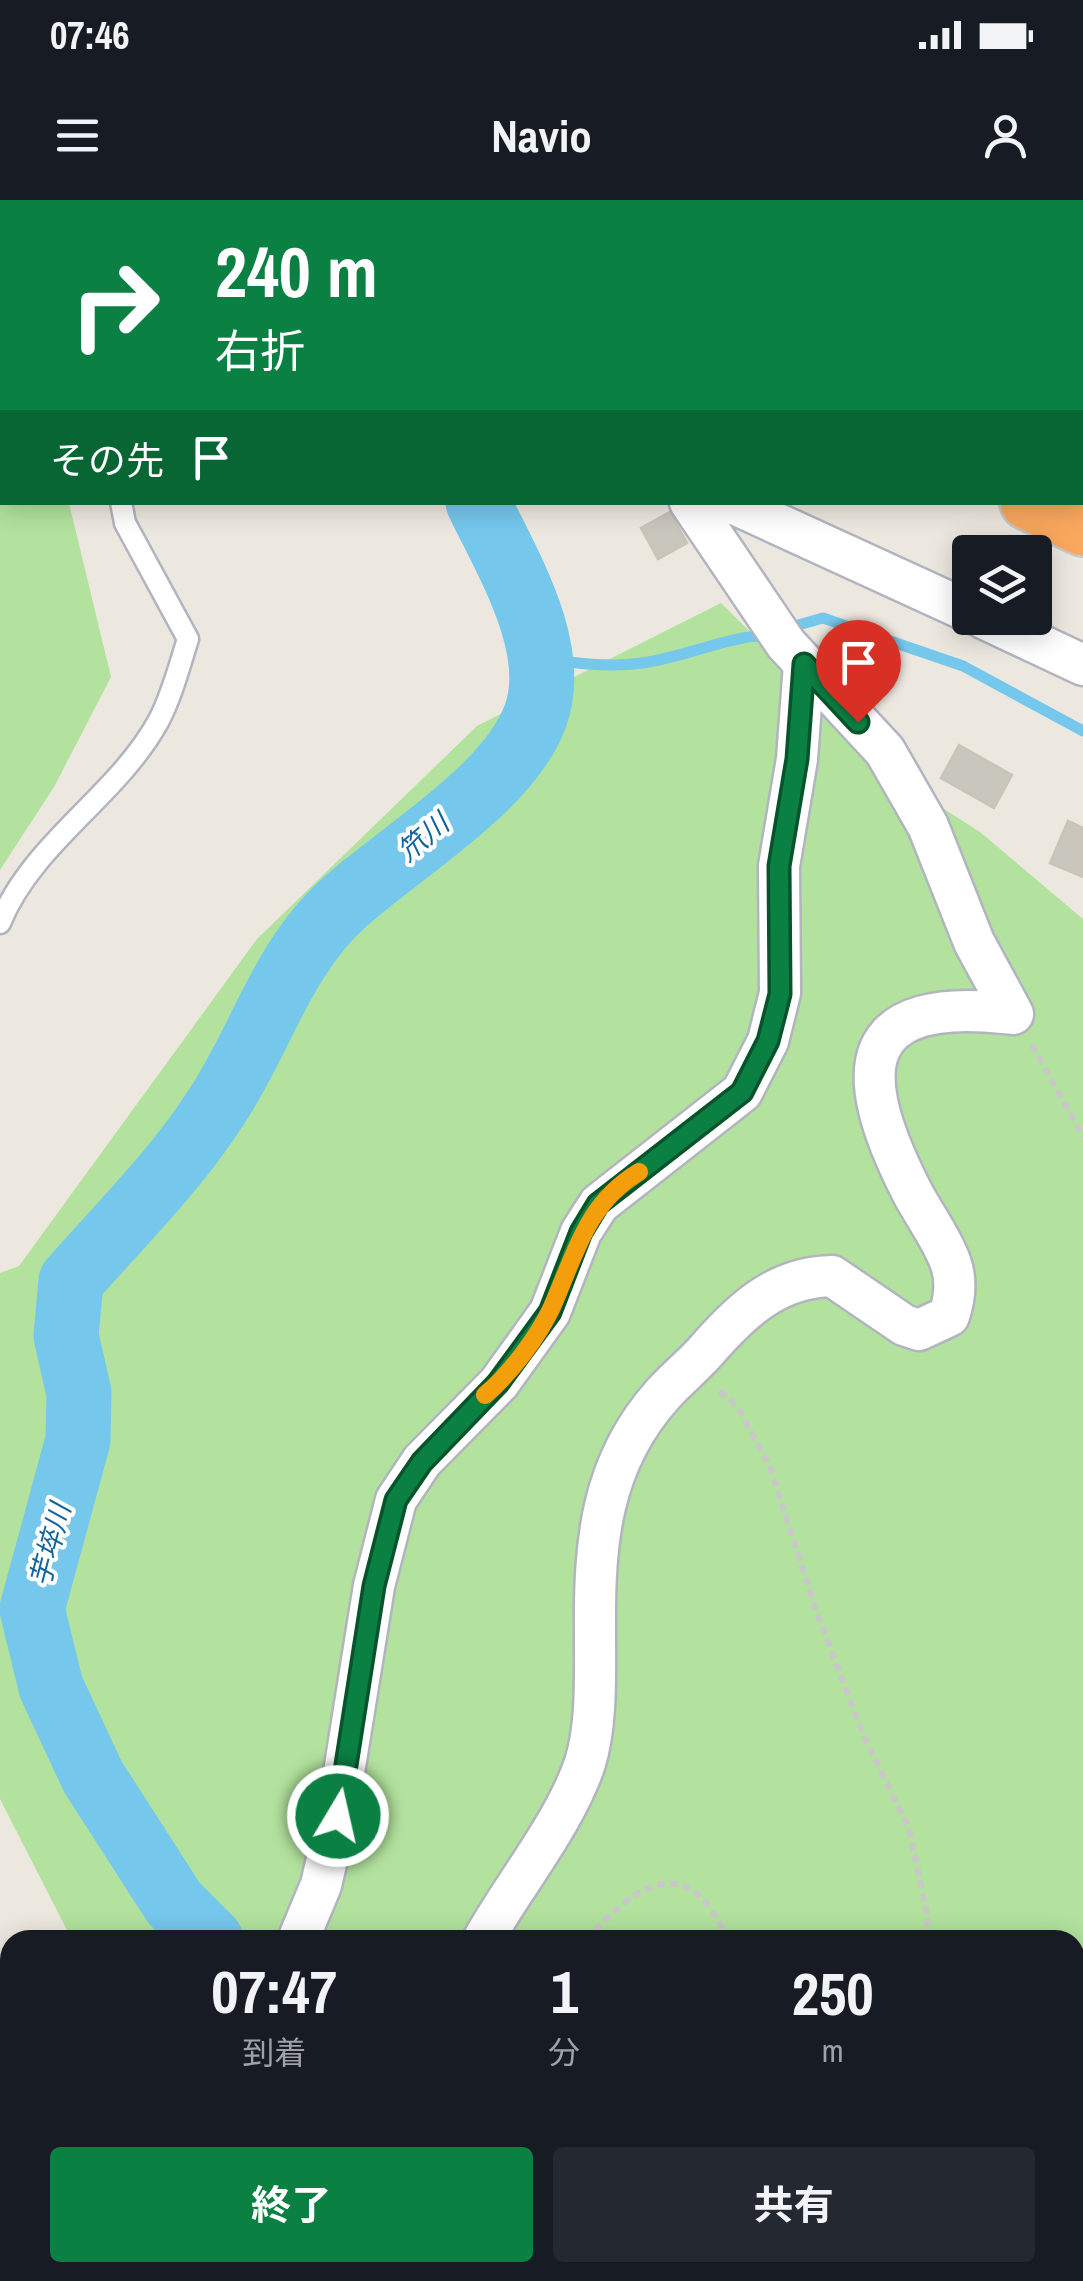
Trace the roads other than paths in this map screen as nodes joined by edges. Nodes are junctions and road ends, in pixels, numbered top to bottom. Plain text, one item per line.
1 (122, 505) edge
2 (692, 505) edge
3 (737, 505) edge
4 (1034, 505) edge
5 (1083, 528) edge
6 (952, 604) edge
7 (1018, 635) edge
8 (785, 641) junction
9 (1083, 666) edge
10 (0, 923) edge
11 (302, 1930) edge
12 (489, 1930) edge

1 - 10 lane
2 - 8 street
3 - 6 street
4 - 5 highway
7 - 9 street
8 - 11 street
8 - 12 street

